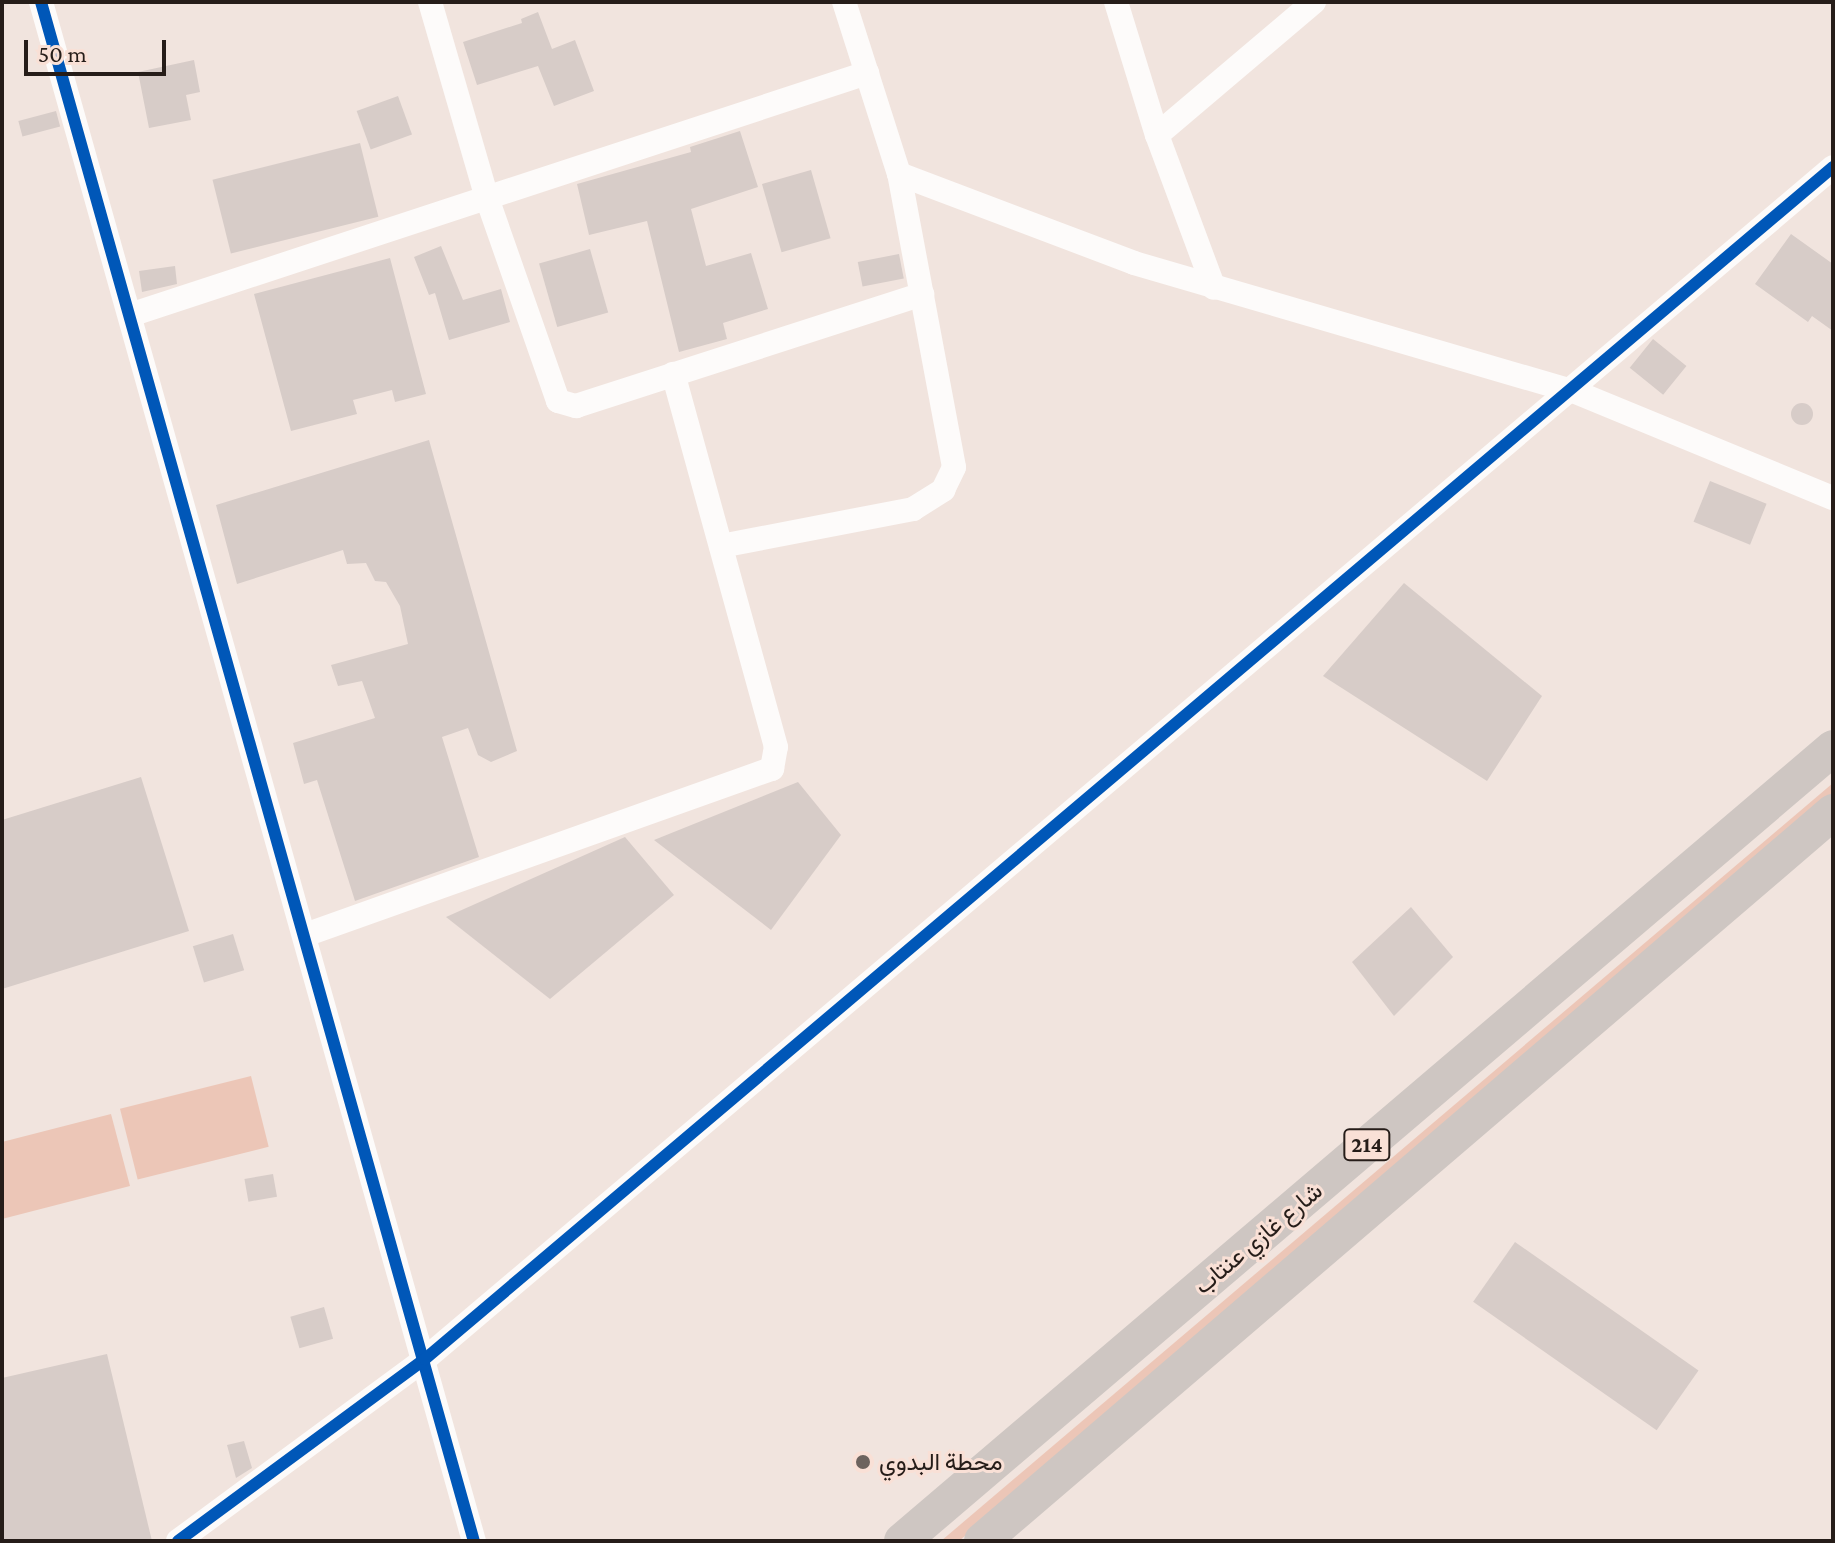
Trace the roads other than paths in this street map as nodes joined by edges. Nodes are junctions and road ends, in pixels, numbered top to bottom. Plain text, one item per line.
1 (41, 2) edge
2 (430, 2) edge
3 (844, 2) edge
4 (1116, 2) edge
5 (1314, 2) edge
6 (867, 73) junction
7 (1157, 135) junction
8 (1833, 167) edge
9 (899, 174) junction
10 (487, 198) junction
11 (1214, 288) junction
12 (922, 294) junction
13 (130, 315) junction
14 (673, 374) junction
15 (1573, 391) junction
16 (1833, 498) edge
17 (721, 546) junction
18 (1833, 748) edge
19 (1833, 812) edge
20 (305, 935) junction
21 (425, 1359) junction
22 (178, 1541) edge
23 (474, 1541) edge
24 (902, 1541) edge
25 (982, 1541) edge

1 - 13 street
2 - 10 street
3 - 6 street
4 - 7 street
5 - 7 street
6 - 9 street
6 - 10 street
7 - 11 street
8 - 15 street
9 - 11 street
9 - 12 street
10 - 13 street
10 - 14 street
11 - 15 street
12 - 14 street
12 - 17 street
13 - 20 street
14 - 17 street
15 - 16 street
15 - 21 street
17 - 20 street
18 - 24 highway, شارع غازي عنتاب / 214
19 - 25 highway, 214
20 - 21 street
21 - 22 street
21 - 23 street

